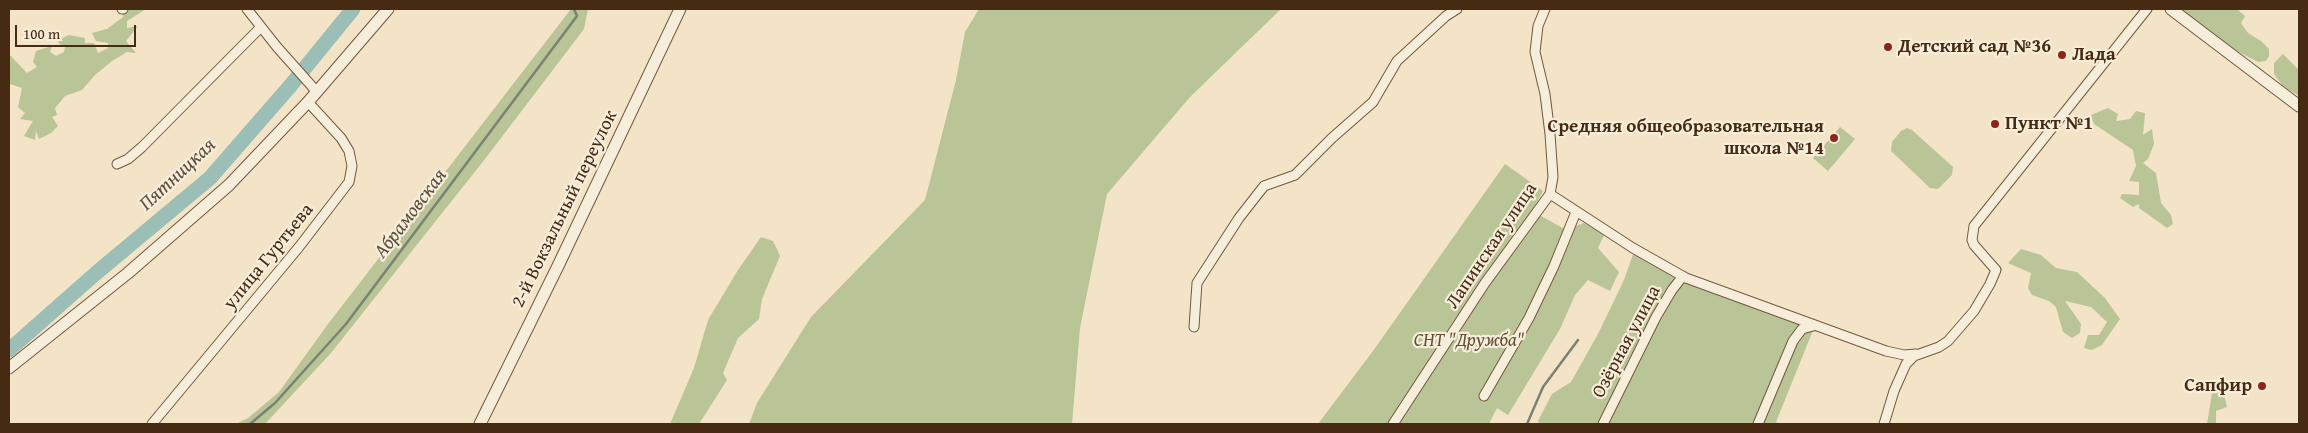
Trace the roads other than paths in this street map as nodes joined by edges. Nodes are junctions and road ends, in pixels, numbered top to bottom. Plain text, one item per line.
1 (247, 9) edge
2 (388, 9) edge
3 (680, 9) edge
4 (1457, 9) edge
5 (1545, 9) edge
6 (2147, 9) edge
7 (2171, 9) edge
8 (261, 27) junction
9 (317, 92) junction
10 (308, 102) junction
11 (2299, 106) edge
12 (117, 164) dead end
13 (1550, 194) junction
14 (1576, 212) junction
15 (1683, 276) junction
16 (1813, 326) junction
17 (1194, 327) dead end
18 (1919, 354) junction
19 (9, 368) edge
20 (1484, 396) dead end
21 (152, 424) edge
22 (480, 424) edge
23 (1393, 424) edge
24 (1603, 424) edge
25 (1758, 424) edge
26 (1884, 424) edge

1 - 8 street
2 - 9 street
3 - 22 street, 2-й Вокзальный переулок
4 - 17 street
5 - 13 street, Лапинская улица
6 - 18 street
7 - 11 street
8 - 9 street
8 - 12 street
9 - 10 street
10 - 19 street
10 - 21 street, улица Гуртьева
13 - 14 street
13 - 23 street, Лапинская улица
14 - 15 street
14 - 20 street
15 - 16 street
15 - 24 street, Озёрная улица
16 - 18 street
16 - 25 street
18 - 26 street

